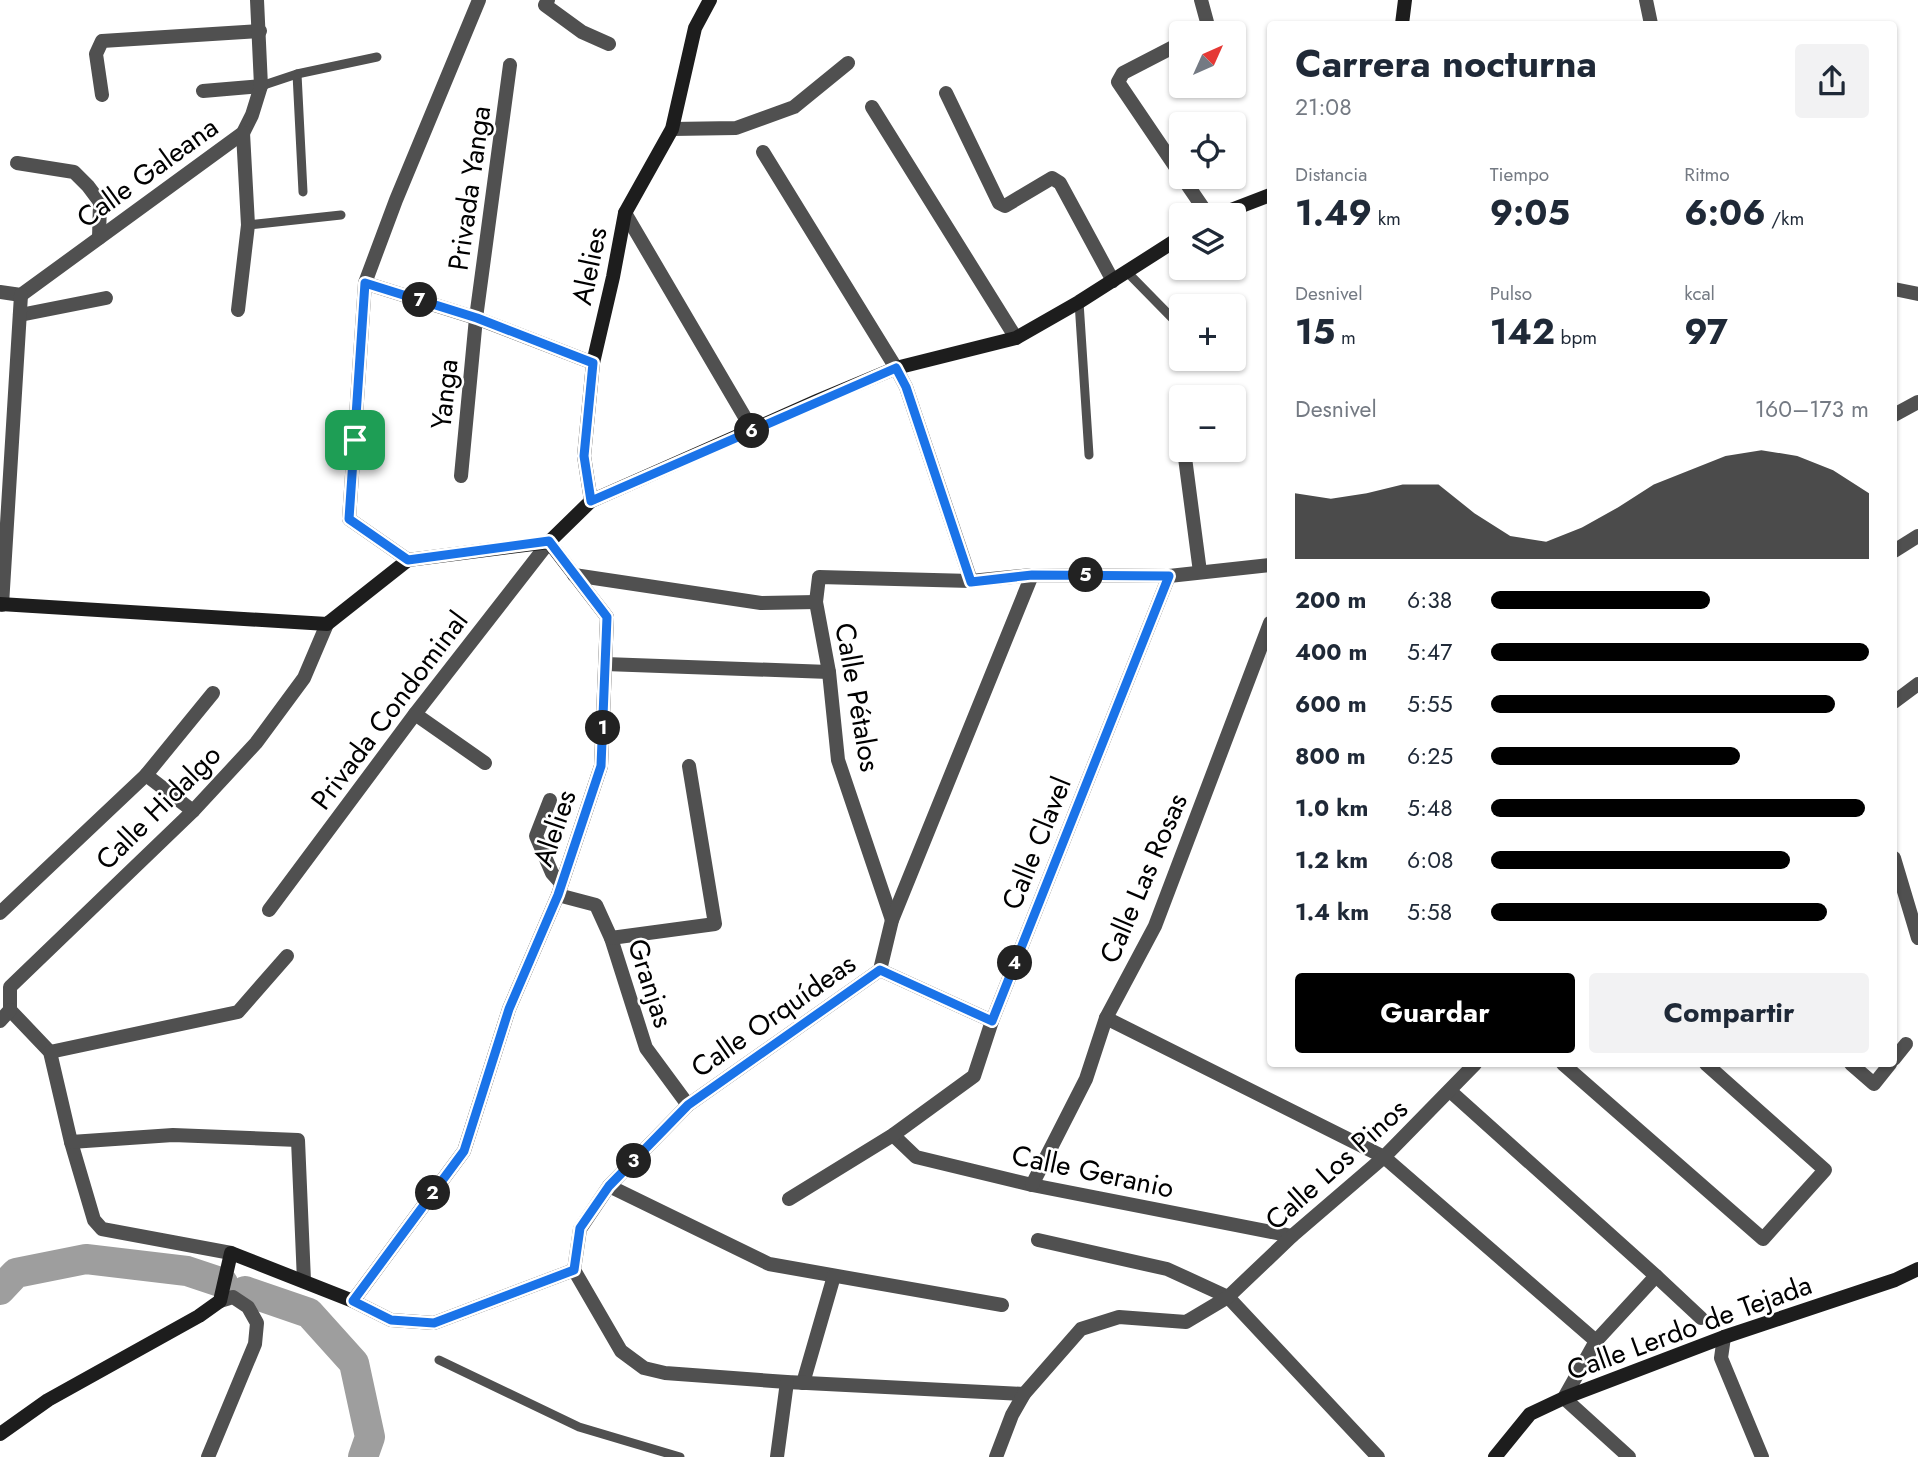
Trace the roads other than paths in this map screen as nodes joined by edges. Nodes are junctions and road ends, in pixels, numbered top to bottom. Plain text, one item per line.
1 (257, 0) edge
2 (479, 0) edge
3 (710, 0) edge
4 (1201, 0) edge
5 (1405, 0) edge
6 (1646, 0) edge
7 (547, 3) edge
8 (1207, 21) edge
9 (1402, 21) edge
10 (1650, 21) edge
11 (260, 31) junction
12 (609, 44) dead end
13 (1169, 49) edge
14 (377, 57) dead end
15 (848, 63) dead end
16 (510, 65) dead end
17 (297, 74) junction
18 (261, 86) junction
19 (203, 91) dead end
20 (946, 93) dead end
21 (102, 95) dead end
22 (872, 107) dead end
23 (672, 129) junction
24 (243, 133) junction
25 (763, 152) dead end
26 (1169, 157) edge
27 (17, 163) dead end
28 (303, 192) dead end
29 (1267, 196) edge
30 (1246, 204) edge
31 (625, 213) junction
32 (341, 215) dead end
33 (248, 225) junction
34 (99, 238) junction
35 (1169, 245) edge
36 (1127, 272) junction
37 (1113, 281) junction
38 (365, 283) junction
39 (1897, 290) edge
40 (0, 292) edge
41 (1918, 294) edge
42 (21, 295) junction
43 (106, 298) dead end
44 (1079, 302) junction
45 (238, 310) dead end
46 (20, 315) junction
47 (1169, 315) edge
48 (477, 318) junction
49 (1016, 338) junction
50 (593, 363) junction
51 (896, 368) junction
52 (1918, 402) edge
53 (1897, 413) edge
54 (753, 431) junction
55 (1089, 455) dead end
56 (1186, 462) edge
57 (461, 476) dead end
58 (591, 501) junction
59 (1918, 536) edge
60 (549, 541) junction
61 (1897, 549) edge
62 (408, 560) junction
63 (1267, 565) edge
64 (1200, 572) junction
65 (574, 575) junction
66 (1032, 575) junction
67 (1169, 576) junction
68 (971, 582) junction
69 (817, 602) junction
70 (1, 605) edge
71 (327, 624) junction
72 (1267, 631) edge
73 (605, 664) junction
74 (829, 672) junction
75 (1918, 684) edge
76 (213, 693) dead end
77 (1897, 700) edge
78 (415, 714) junction
79 (485, 763) dead end
80 (690, 766) dead end
81 (146, 775) junction
82 (550, 800) dead end
83 (192, 811) junction
84 (1897, 868) edge
85 (560, 889) junction
86 (269, 910) dead end
87 (0, 913) edge
88 (892, 920) junction
89 (611, 938) junction
90 (1918, 938) edge
91 (286, 956) dead end
92 (880, 970) junction
93 (5, 1015) edge
94 (1106, 1018) junction
95 (992, 1021) junction
96 (1906, 1044) dead end
97 (50, 1052) junction
98 (1897, 1055) edge
99 (1472, 1067) edge
100 (1566, 1067) edge
101 (1709, 1067) edge
102 (1854, 1067) edge
103 (1888, 1067) edge
104 (1450, 1091) junction
105 (688, 1105) junction
106 (893, 1135) junction
107 (72, 1142) junction
108 (1384, 1157) junction
109 (1032, 1185) junction
110 (609, 1186) junction
111 (789, 1199) dead end
112 (1292, 1236) junction
113 (1038, 1240) dead end
114 (231, 1253) junction
115 (1918, 1269) edge
116 (574, 1270) junction
117 (834, 1276) junction
118 (1656, 1276) junction
119 (304, 1281) junction
120 (1228, 1297) junction
121 (220, 1301) junction
122 (353, 1301) junction
123 (1002, 1305) dead end
124 (1701, 1318) dead end
125 (1724, 1337) junction
126 (1596, 1341) junction
127 (439, 1360) dead end
128 (787, 1382) junction
129 (803, 1383) junction
130 (1024, 1394) junction
131 (1564, 1398) junction
132 (0, 1434) edge
133 (208, 1457) edge
134 (680, 1457) edge
135 (777, 1457) edge
136 (996, 1457) edge
137 (1378, 1457) edge
138 (1495, 1457) edge
139 (1629, 1457) edge
140 (1762, 1457) edge

1 - 11 street, Calle Galeana
2 - 38 street
3 - 23 street, Alelies
4 - 8 street
5 - 9 street
6 - 10 street
7 - 12 street
11 - 18 street, Calle Galeana
11 - 21 street
13 - 26 street
14 - 17 lane
15 - 23 street
16 - 48 street, Privada Yanga
17 - 18 lane
17 - 28 lane
18 - 19 street
18 - 24 street, Calle Galeana
20 - 37 street
22 - 49 street
23 - 31 street, Alelies
24 - 33 street
24 - 34 street, Calle Galeana
25 - 51 street
27 - 34 street
29 - 30 street
31 - 50 street, Alelies
31 - 54 street
32 - 33 lane
33 - 45 street
34 - 42 street, Calle Galeana
35 - 36 street
36 - 37 street
36 - 47 lane
37 - 44 street
38 - 48 street
38 - 62 street
39 - 41 street
40 - 42 street
42 - 46 street
43 - 46 street
44 - 49 street
44 - 55 lane
46 - 70 street
48 - 50 street
48 - 57 street, Yanga
49 - 51 street
50 - 58 street, Alelies
51 - 54 street
51 - 68 street
52 - 53 street
54 - 58 street
56 - 64 street
58 - 60 street
59 - 61 street
60 - 62 street
60 - 65 street, Alelies
60 - 78 street, Privada Condominal
62 - 71 street
63 - 64 street
64 - 67 street
65 - 69 street
65 - 73 street, Alelies
66 - 67 street
66 - 68 street
66 - 88 street, Calle Orquídeas
67 - 95 street, Calle Clavel
68 - 69 street
69 - 74 street, Calle Pétalos
70 - 71 street
71 - 83 street, Calle Hidalgo
72 - 94 street, Calle Las Rosas
73 - 74 street
73 - 85 street, Alelies
74 - 88 street, Calle Pétalos
75 - 77 street
76 - 81 street
78 - 79 street
78 - 86 street, Privada Condominal
80 - 89 street
81 - 83 street
81 - 87 street
82 - 85 street
83 - 93 street, Calle Hidalgo
84 - 90 street
85 - 89 street, Granjas
85 - 122 street, Alelies
88 - 92 street, Calle Orquídeas
89 - 105 street, Granjas
91 - 97 street
92 - 95 street
92 - 105 street, Calle Orquídeas
93 - 97 street
94 - 108 street
94 - 109 street, Calle Las Rosas
95 - 106 street, Calle Clavel
96 - 98 street
97 - 107 street
99 - 104 street, Calle Los Pinos
100 - 101 street
102 - 103 street
104 - 108 street, Calle Los Pinos
104 - 118 street
105 - 110 street, Calle Orquídeas
106 - 109 street, Calle Geranio
106 - 111 street, Calle Clavel
107 - 114 street
107 - 119 street
108 - 112 street, Calle Los Pinos
108 - 126 street
109 - 112 street, Calle Geranio
110 - 116 street, Calle Orquídeas
110 - 117 street
112 - 120 street, Calle Los Pinos
113 - 120 street
114 - 119 street
114 - 121 street
115 - 125 street, Calle Lerdo de Tejada
116 - 122 street
116 - 128 street
117 - 123 street
117 - 129 street
118 - 124 street
118 - 126 street
119 - 122 street
120 - 130 street, Calle Los Pinos
120 - 137 street
121 - 132 street
121 - 133 street
125 - 131 street, Calle Lerdo de Tejada
125 - 140 street
126 - 131 street
127 - 134 lane
128 - 129 street
128 - 135 street
129 - 130 street
130 - 136 street, Calle Los Pinos
131 - 138 street, Calle Lerdo de Tejada
131 - 139 street

